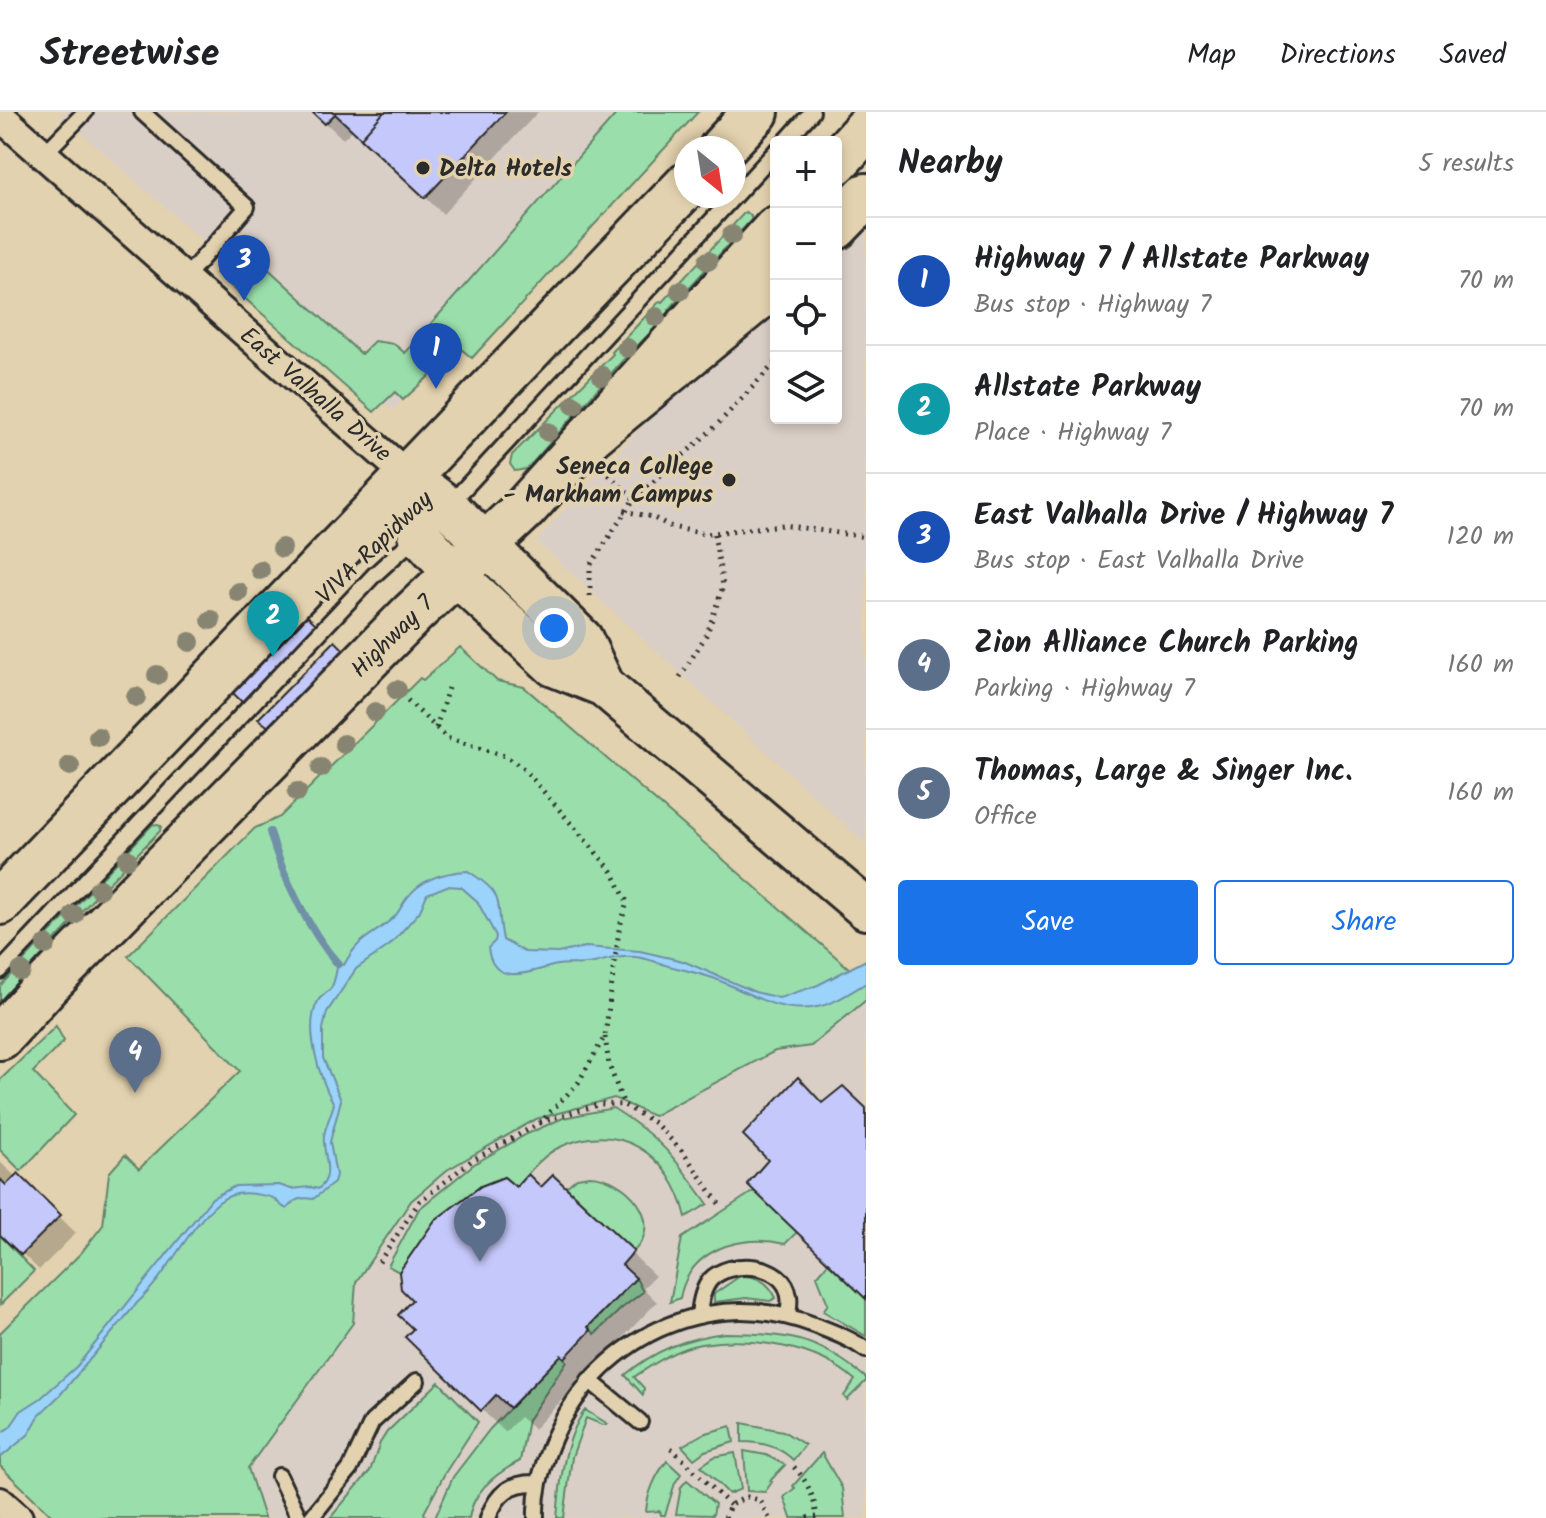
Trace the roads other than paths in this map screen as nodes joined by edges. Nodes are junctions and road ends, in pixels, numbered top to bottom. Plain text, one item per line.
1 (85, 112) edge
2 (142, 112) edge
3 (756, 112) edge
4 (812, 112) edge
5 (0, 116) edge
6 (866, 129) edge
7 (733, 136) edge
8 (790, 136) edge
9 (43, 155) junction
10 (842, 155) edge
11 (770, 158) edge
12 (866, 196) edge
13 (674, 199) edge
14 (842, 221) edge
15 (770, 236) edge
16 (185, 278) junction
17 (770, 289) edge
18 (596, 451) junction
19 (408, 476) junction
20 (433, 520) junction
21 (487, 545) junction
22 (455, 574) junction
23 (604, 686) junction
24 (0, 902) edge
25 (866, 909) edge
26 (0, 971) edge
27 (0, 1037) edge
28 (788, 1315) junction
29 (699, 1316) junction
30 (866, 1350) edge
31 (589, 1380) junction
32 (417, 1381) dead end
33 (640, 1422) dead end
34 (279, 1476) dead end
35 (537, 1483) junction
36 (0, 1502) edge
37 (18, 1518) edge
38 (299, 1518) edge
39 (311, 1518) edge
40 (488, 1518) edge
41 (536, 1518) edge

1 - 9 lane
2 - 16 lane
3 - 7 main road
4 - 8 lane
5 - 9 street, East Valhalla Drive
6 - 10 main road
9 - 16 street, East Valhalla Drive
11 - 20 lane, VIVA Rapidway
12 - 14 main road
13 - 19 main road
15 - 18 main road, Highway 7
16 - 19 street, East Valhalla Drive
17 - 18 main road
18 - 21 main road, Highway 7
19 - 20 street
19 - 24 main road
20 - 21 street
20 - 22 street
20 - 26 lane, VIVA Rapidway
21 - 22 main road, Highway 7
21 - 23 street
22 - 23 street
22 - 27 main road, Highway 7
23 - 25 street
28 - 29 lane
28 - 29 lane
28 - 30 lane
29 - 31 lane
31 - 33 lane
31 - 35 lane
32 - 39 lane
34 - 38 lane
35 - 40 lane
35 - 41 lane
36 - 37 street

